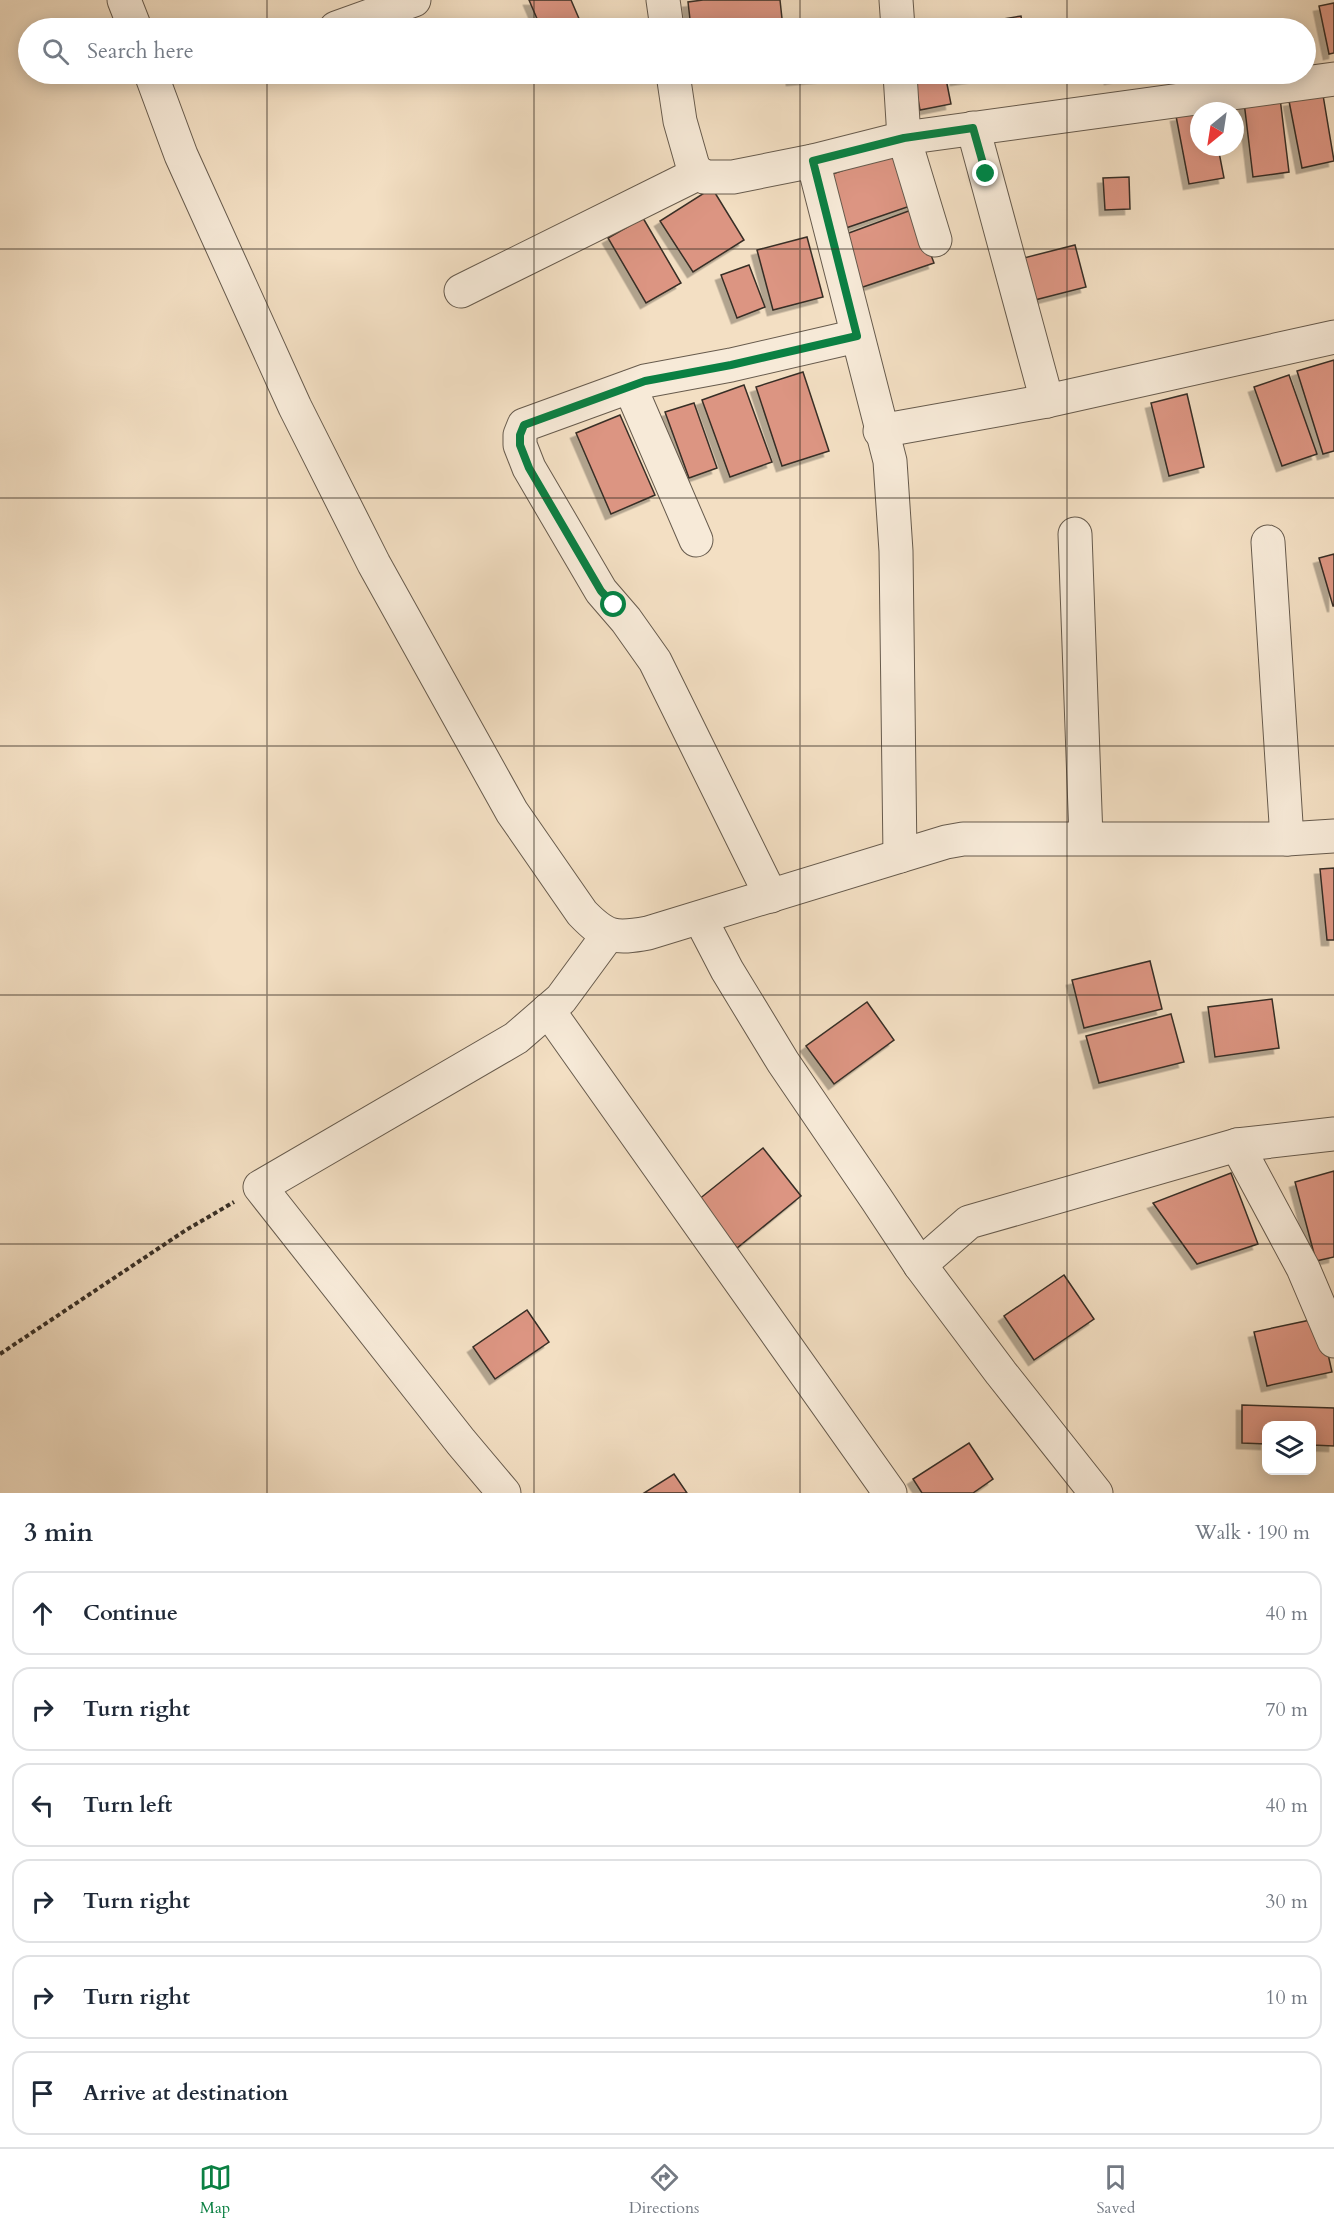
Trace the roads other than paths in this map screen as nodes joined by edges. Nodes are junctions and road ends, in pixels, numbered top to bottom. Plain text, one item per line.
1 (124, 0) edge
2 (663, 0) edge
3 (896, 0) edge
4 (408, 2) edge
5 (131, 18) edge
6 (364, 18) edge
7 (666, 18) edge
8 (897, 18) edge
9 (1334, 79) edge
10 (1316, 81) edge
11 (155, 84) edge
12 (674, 84) edge
13 (901, 84) edge
14 (1297, 84) edge
15 (973, 128) junction
16 (904, 138) junction
17 (813, 161) junction
18 (699, 173) junction
19 (935, 240) dead end
20 (461, 291) dead end
21 (857, 336) junction
22 (1334, 337) edge
23 (630, 387) junction
24 (1047, 401) junction
25 (880, 431) junction
26 (1076, 534) dead end
27 (696, 540) dead end
28 (1268, 542) dead end
29 (1334, 836) edge
30 (1086, 838) junction
31 (1287, 839) junction
32 (900, 856) junction
33 (771, 896) junction
34 (700, 918) junction
35 (608, 935) junction
36 (548, 1010) junction
37 (1334, 1134) edge
38 (1237, 1144) junction
39 (920, 1265) junction
40 (1334, 1341) edge
41 (504, 1493) edge
42 (891, 1493) edge
43 (1096, 1493) edge

1 - 5 street
2 - 7 street
3 - 8 street
4 - 6 street
9 - 10 street
11 - 35 street
12 - 18 street
13 - 16 street
14 - 15 street
15 - 16 street
15 - 24 street
16 - 17 street
16 - 19 street
17 - 18 street
17 - 21 street
18 - 20 street
21 - 23 street
21 - 25 street
22 - 24 street
23 - 27 street
23 - 33 street
24 - 25 street
25 - 32 street
26 - 30 street
28 - 31 street
29 - 31 street
30 - 31 street
30 - 32 street
32 - 33 street
33 - 34 street
34 - 35 street
34 - 39 street
35 - 36 street
36 - 41 street
36 - 42 street
37 - 38 street
38 - 39 street
38 - 40 street
39 - 43 street

